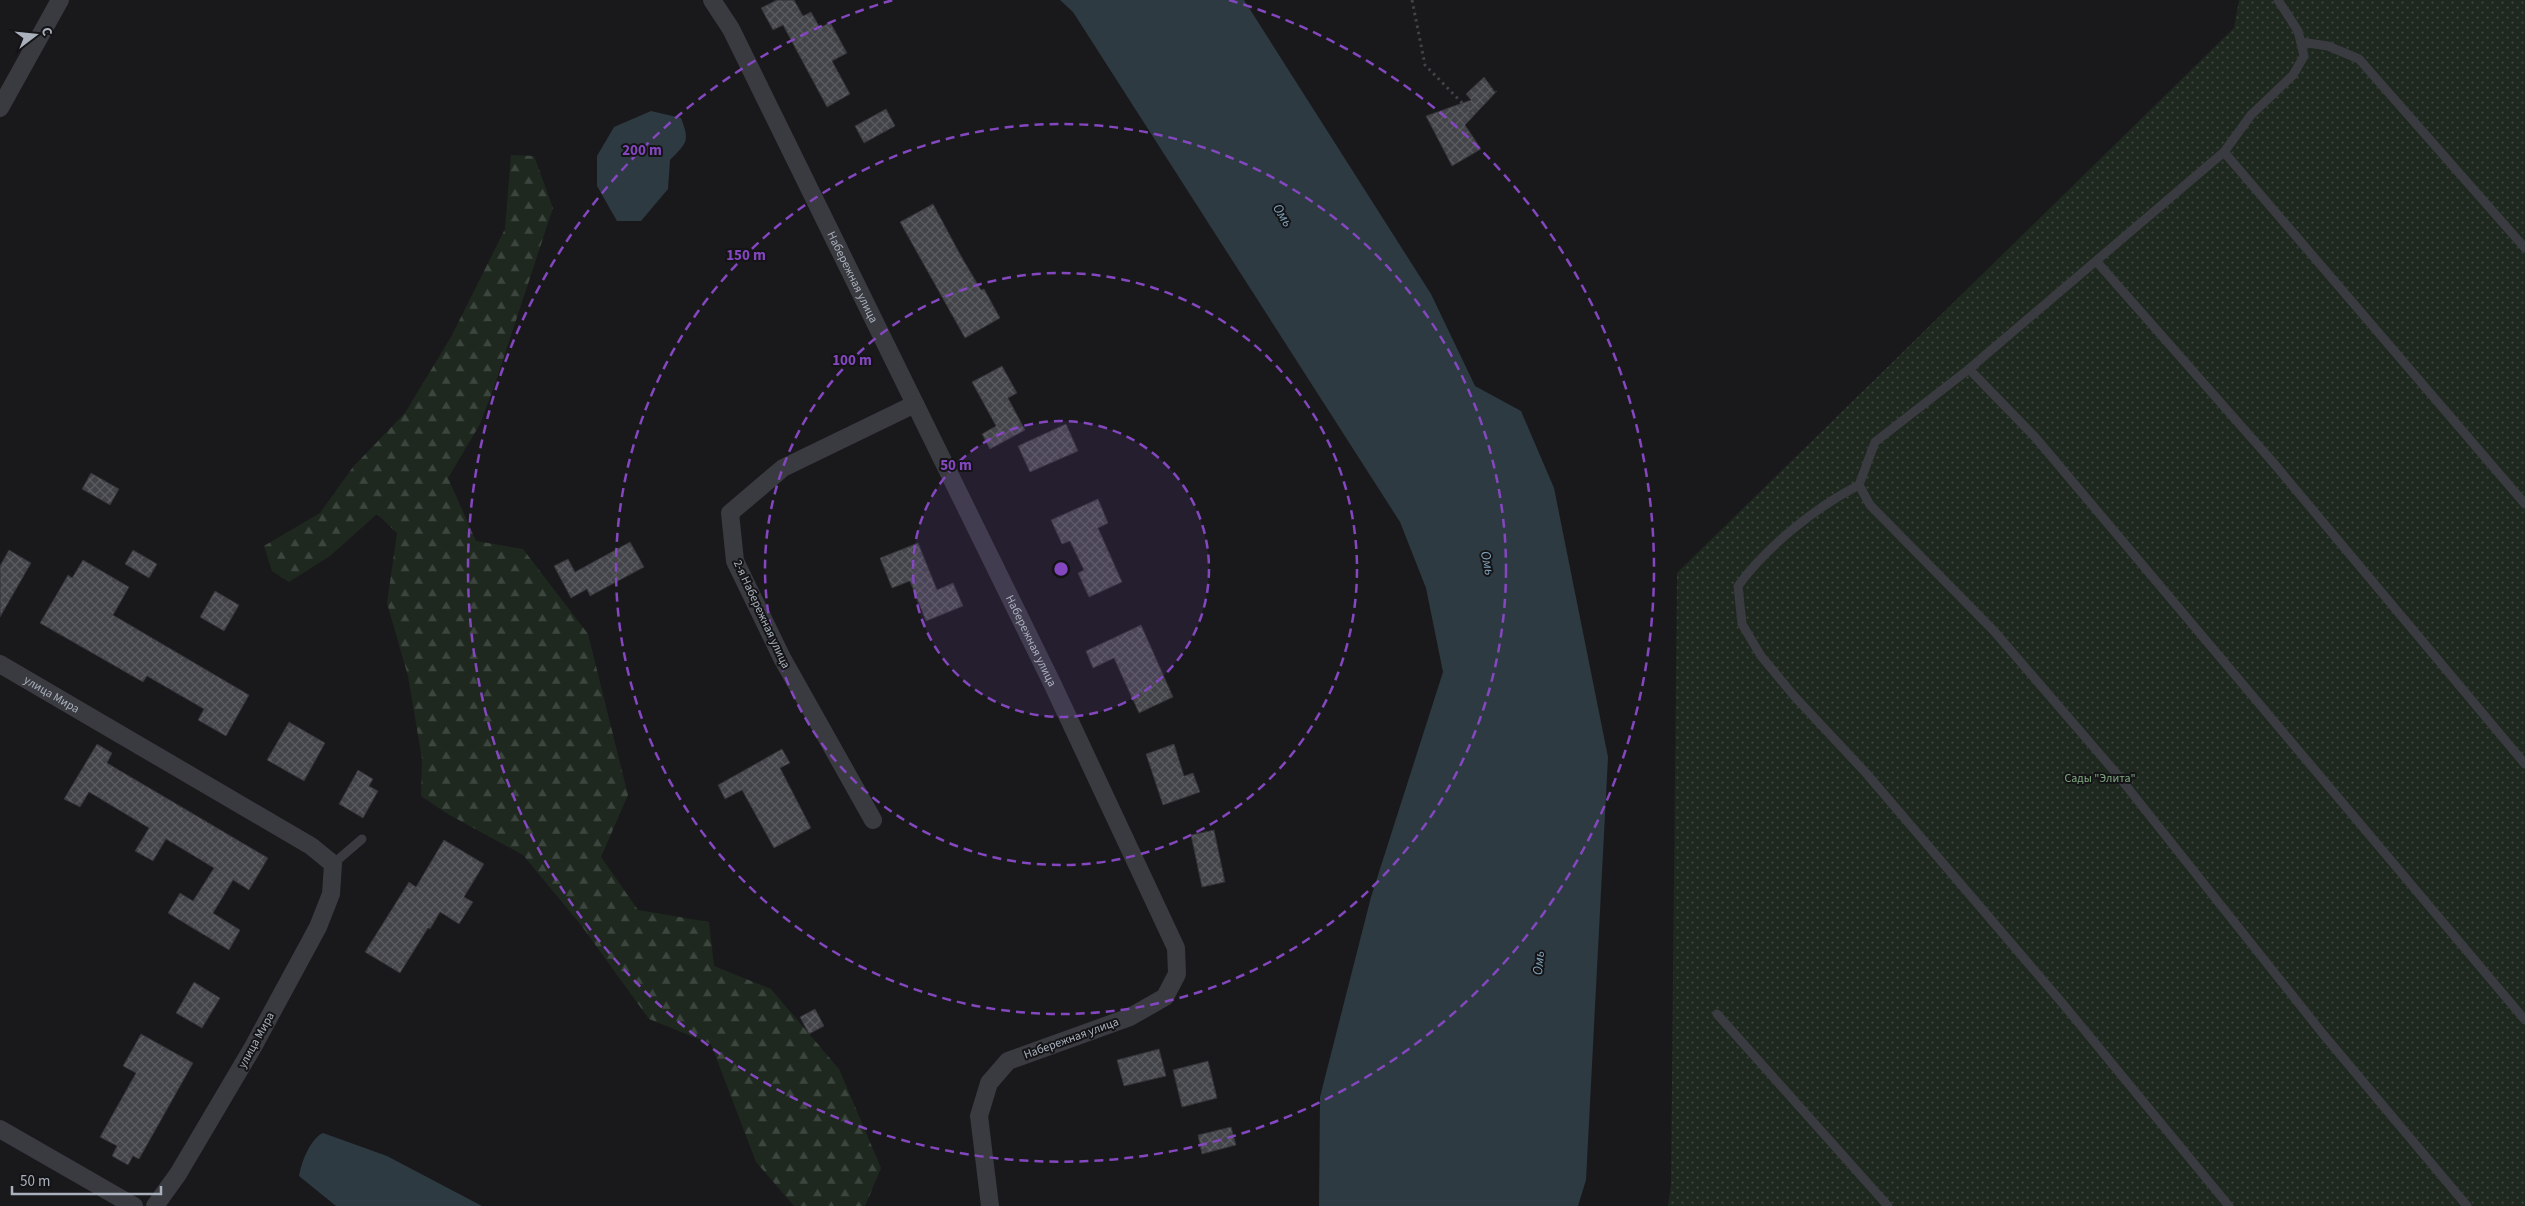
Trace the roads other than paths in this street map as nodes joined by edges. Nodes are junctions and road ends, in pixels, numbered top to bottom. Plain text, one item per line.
1 (60, 0) edge
2 (712, 0) edge
3 (2278, 0) edge
4 (2301, 42) junction
5 (0, 108) edge
6 (2224, 152) junction
7 (2525, 248) edge
8 (2097, 262) junction
9 (1969, 369) junction
10 (915, 404) junction
11 (1858, 485) junction
12 (2525, 504) edge
13 (0, 664) edge
14 (2525, 764) edge
15 (873, 820) dead end
16 (362, 839) dead end
17 (333, 864) junction
18 (1717, 1014) dead end
19 (2525, 1020) edge
20 (0, 1128) edge
21 (134, 1206) edge
22 (154, 1206) edge
23 (990, 1206) edge
24 (1888, 1206) edge
25 (2229, 1206) edge
26 (2467, 1206) edge

1 - 5 street
2 - 10 street, Набережная улица
3 - 4 lane
4 - 6 lane
4 - 7 lane
6 - 8 lane
6 - 12 lane
8 - 9 lane
8 - 14 lane
9 - 11 lane
9 - 19 lane
10 - 15 street, 2-я Набережная улица
10 - 23 street, Набережная улица
11 - 25 lane
11 - 26 lane
13 - 17 street, улица Мира
16 - 17 lane
17 - 22 street, улица Мира
18 - 24 lane
20 - 21 street

